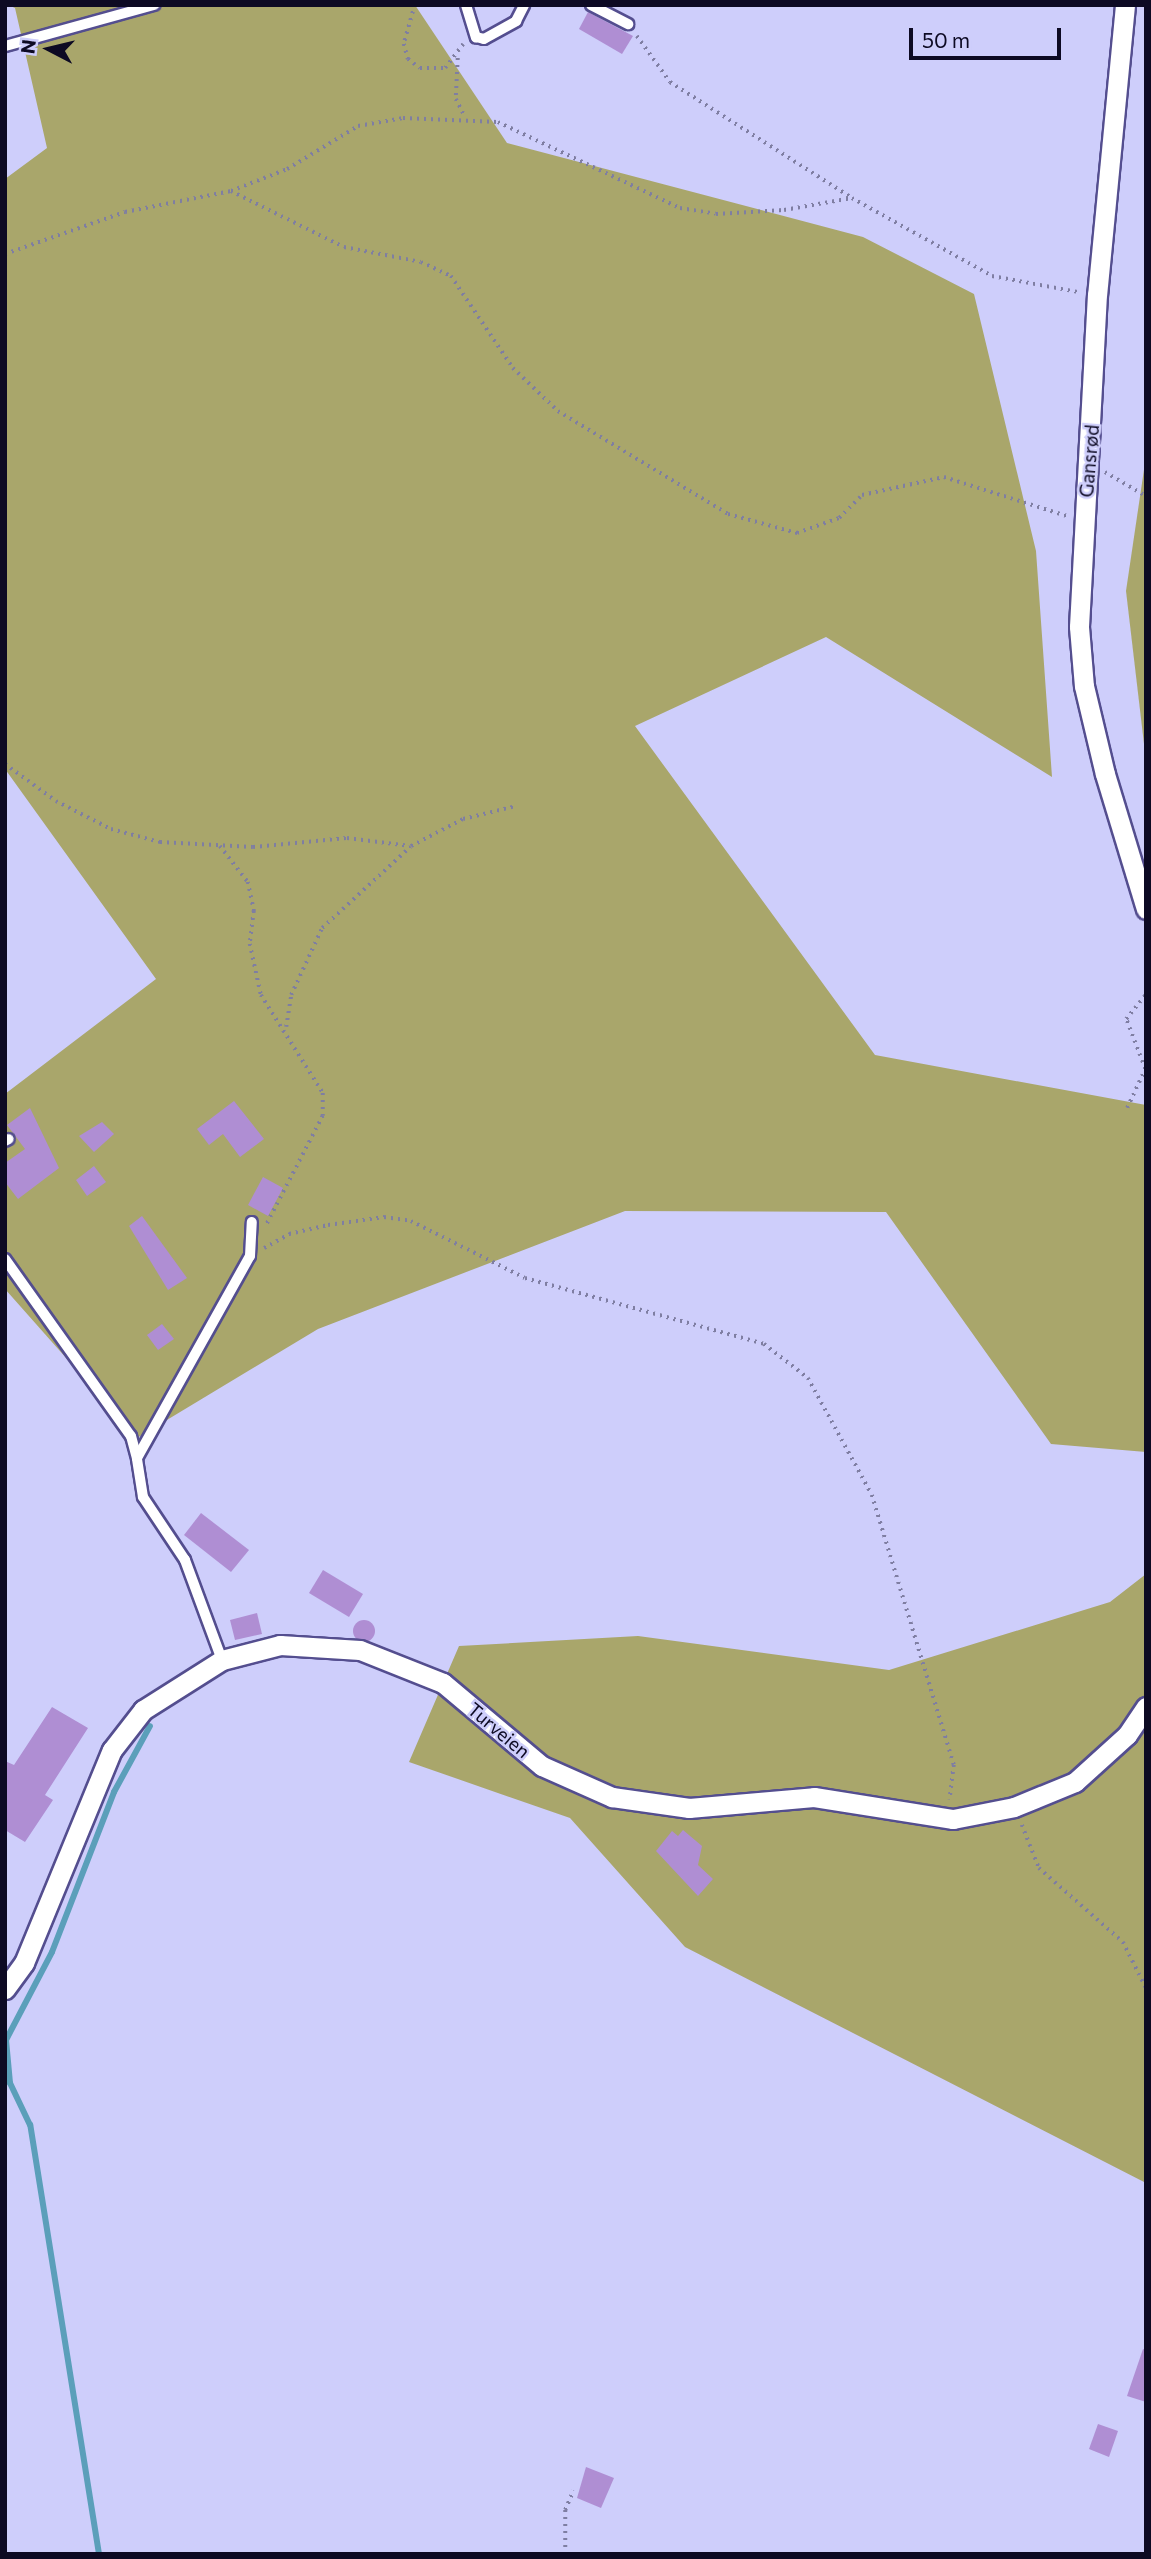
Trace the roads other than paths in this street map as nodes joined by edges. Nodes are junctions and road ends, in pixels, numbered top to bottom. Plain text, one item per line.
1 (154, 5) edge
2 (524, 5) edge
3 (591, 5) edge
4 (1125, 5) edge
5 (466, 10) edge
6 (628, 24) road end
7 (5, 46) edge
8 (1146, 909) edge
9 (252, 1222) dead end
10 (5, 1259) edge
11 (137, 1458) junction
12 (222, 1660) junction
13 (1146, 1707) edge
14 (5, 1989) edge

1 - 7 lane
2 - 5 lane
3 - 6 lane
4 - 8 street, Gansrød
9 - 11 lane
10 - 11 lane
11 - 12 lane
12 - 13 street, Turveien
12 - 14 street, Turveien

